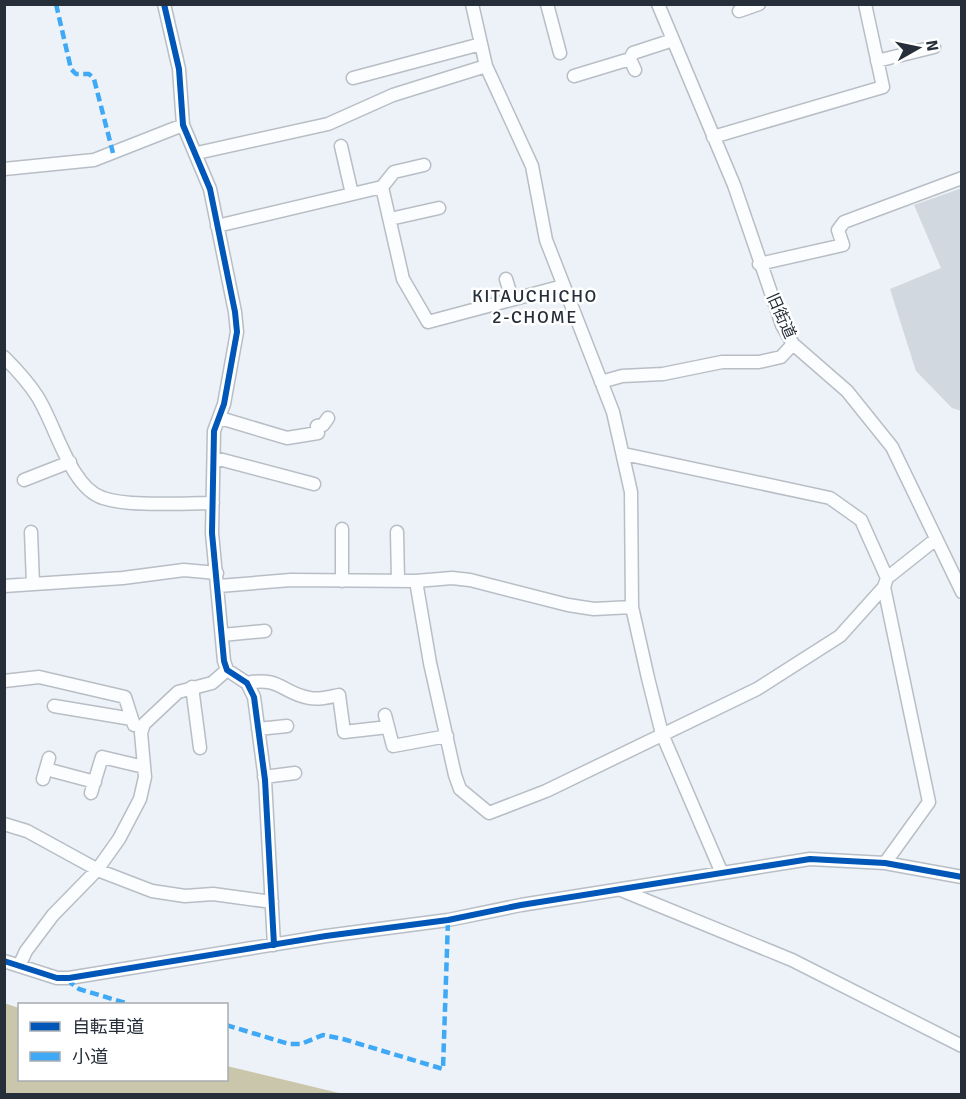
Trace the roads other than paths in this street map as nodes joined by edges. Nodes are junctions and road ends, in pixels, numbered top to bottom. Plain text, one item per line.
1 (164, 4) edge
2 (547, 4) edge
3 (658, 4) edge
4 (759, 4) edge
5 (864, 4) edge
6 (476, 5) edge
7 (739, 11) dead end
8 (672, 40) junction
9 (481, 44) junction
10 (934, 47) dead end
11 (560, 54) dead end
12 (877, 61) junction
13 (486, 66) junction
14 (582, 77) dead end
15 (353, 78) dead end
16 (183, 125) junction
17 (713, 137) junction
18 (341, 146) dead end
19 (197, 153) junction
20 (424, 165) dead end
21 (4, 169) edge
22 (962, 178) edge
23 (382, 187) junction
24 (352, 194) junction
25 (439, 208) dead end
26 (390, 219) junction
27 (217, 225) junction
28 (759, 264) junction
29 (506, 279) dead end
30 (563, 286) junction
31 (512, 299) junction
32 (794, 344) junction
33 (4, 357) edge
34 (601, 382) junction
35 (220, 418) junction
36 (328, 418) dead end
37 (624, 454) junction
38 (215, 458) junction
39 (71, 465) junction
40 (26, 483) dead end
41 (314, 484) dead end
42 (213, 502) junction
43 (342, 529) dead end
44 (31, 532) dead end
45 (397, 532) dead end
46 (936, 538) junction
47 (218, 579) junction
48 (342, 581) junction
49 (398, 581) junction
50 (416, 581) junction
51 (885, 583) junction
52 (33, 584) junction
53 (4, 586) edge
54 (962, 592) edge
55 (632, 607) junction
56 (265, 631) dead end
57 (222, 635) junction
58 (227, 670) junction
59 (4, 681) edge
60 (247, 683) junction
61 (192, 687) junction
62 (54, 706) dead end
63 (132, 719) junction
64 (286, 726) dead end
65 (258, 729) junction
66 (141, 733) junction
67 (662, 734) junction
68 (447, 736) junction
69 (200, 748) dead end
70 (144, 767) junction
71 (46, 769) dead end
72 (295, 773) dead end
73 (264, 777) junction
74 (4, 824) edge
75 (885, 863) junction
76 (97, 870) junction
77 (721, 871) junction
78 (962, 878) edge
79 (621, 890) junction
80 (272, 902) junction
81 (274, 945) junction
82 (4, 961) edge
83 (19, 966) junction
84 (962, 1046) edge

1 - 16 street
2 - 11 street
3 - 8 street, 旧街道
4 - 7 street
5 - 12 street
6 - 9 street
8 - 14 street
8 - 17 street, 旧街道
9 - 13 street
9 - 15 street
10 - 12 street
12 - 17 street
13 - 19 street
13 - 30 street
16 - 19 street
16 - 21 street
17 - 28 street, 旧街道
18 - 24 street
19 - 27 street
20 - 23 street
22 - 28 street
23 - 24 street
23 - 26 street
24 - 27 street
25 - 26 street
26 - 31 street
27 - 35 street
28 - 32 street, 旧街道
29 - 31 street
30 - 31 street
30 - 34 street
32 - 34 street
32 - 46 street, 旧街道
33 - 39 street
34 - 37 street
35 - 36 street
35 - 38 street
37 - 51 street
37 - 55 street
38 - 41 street
38 - 42 street
39 - 40 street
39 - 42 street
42 - 47 street
43 - 48 street
44 - 52 street
45 - 49 street
46 - 51 street
46 - 54 street, 旧街道
47 - 48 street
47 - 52 street
47 - 57 street
48 - 49 street
49 - 50 street
50 - 55 street
50 - 68 street
51 - 67 street
51 - 75 street
52 - 53 street
55 - 67 street
56 - 57 street
57 - 58 street
58 - 60 street
58 - 61 street
59 - 63 street
60 - 65 street
60 - 68 street
61 - 66 street
61 - 69 street
62 - 63 street
63 - 66 street
64 - 65 street
65 - 73 street
66 - 70 street
67 - 68 street
67 - 77 street
70 - 71 street
70 - 76 street
72 - 73 street
73 - 80 street
74 - 76 street
75 - 77 street
75 - 78 street
76 - 80 street
76 - 83 street
77 - 79 street
79 - 81 street
79 - 84 street
80 - 81 street
81 - 83 street
82 - 83 street

